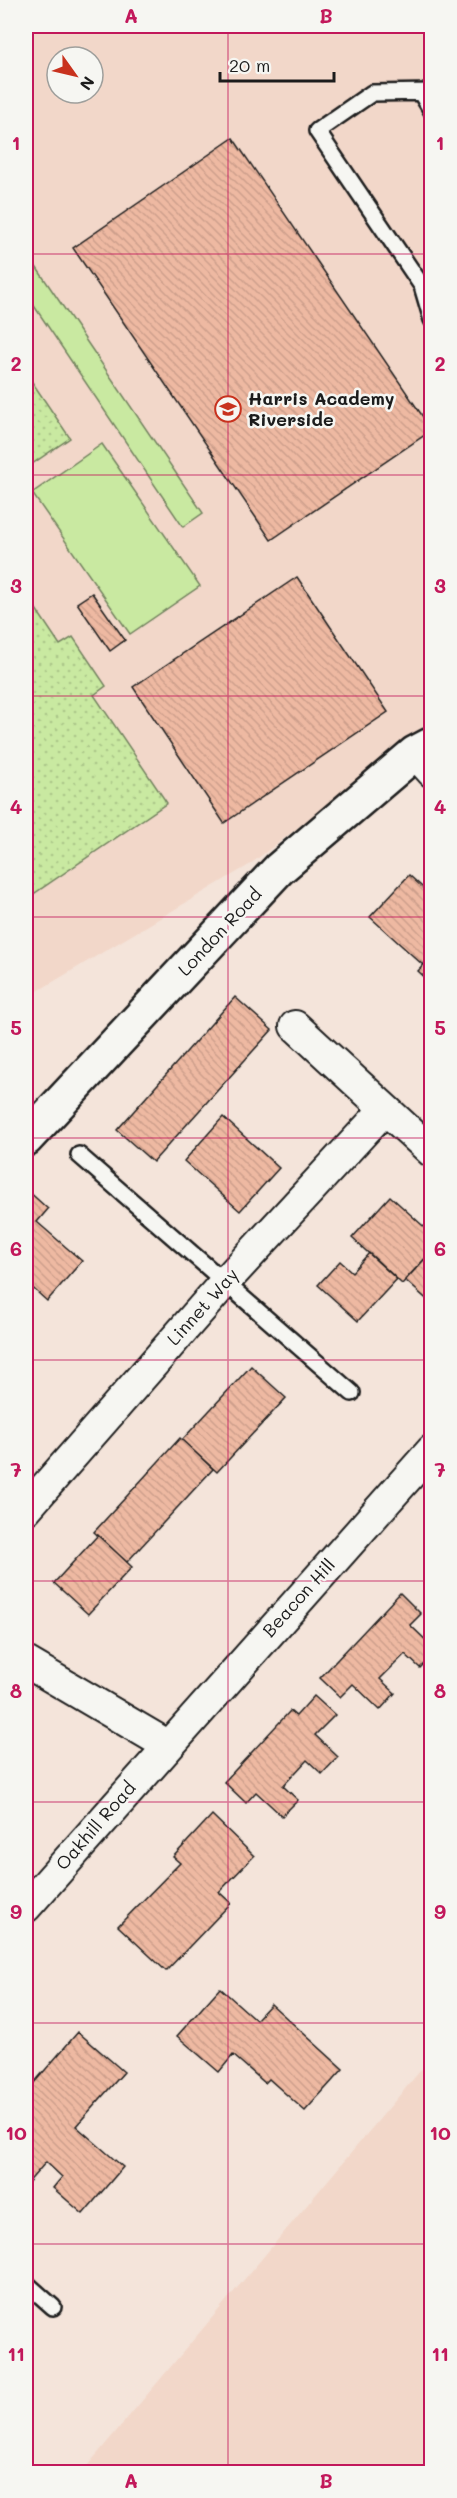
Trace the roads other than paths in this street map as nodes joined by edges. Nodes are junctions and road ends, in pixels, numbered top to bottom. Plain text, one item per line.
1 (426, 93) edge
2 (432, 111) edge
3 (427, 283) edge
4 (432, 320) edge
5 (426, 756) edge
6 (295, 1026) dead end
7 (385, 1109) junction
8 (26, 1139) edge
9 (432, 1152) edge
10 (79, 1155) dead end
11 (225, 1283) junction
12 (352, 1393) dead end
13 (432, 1450) edge
14 (26, 1509) edge
15 (26, 1662) edge
16 (167, 1745) junction
17 (26, 1907) edge
18 (26, 2283) edge
19 (53, 2307) dead end

1 - 2 lane
1 - 3 lane
3 - 4 lane
5 - 8 street, London Road
6 - 7 street
7 - 9 street
7 - 11 street, Linnet Way
10 - 11 lane
11 - 12 lane
11 - 14 street, Linnet Way
13 - 16 street, Beacon Hill
15 - 16 street
16 - 17 street, Oakhill Road
18 - 19 lane

